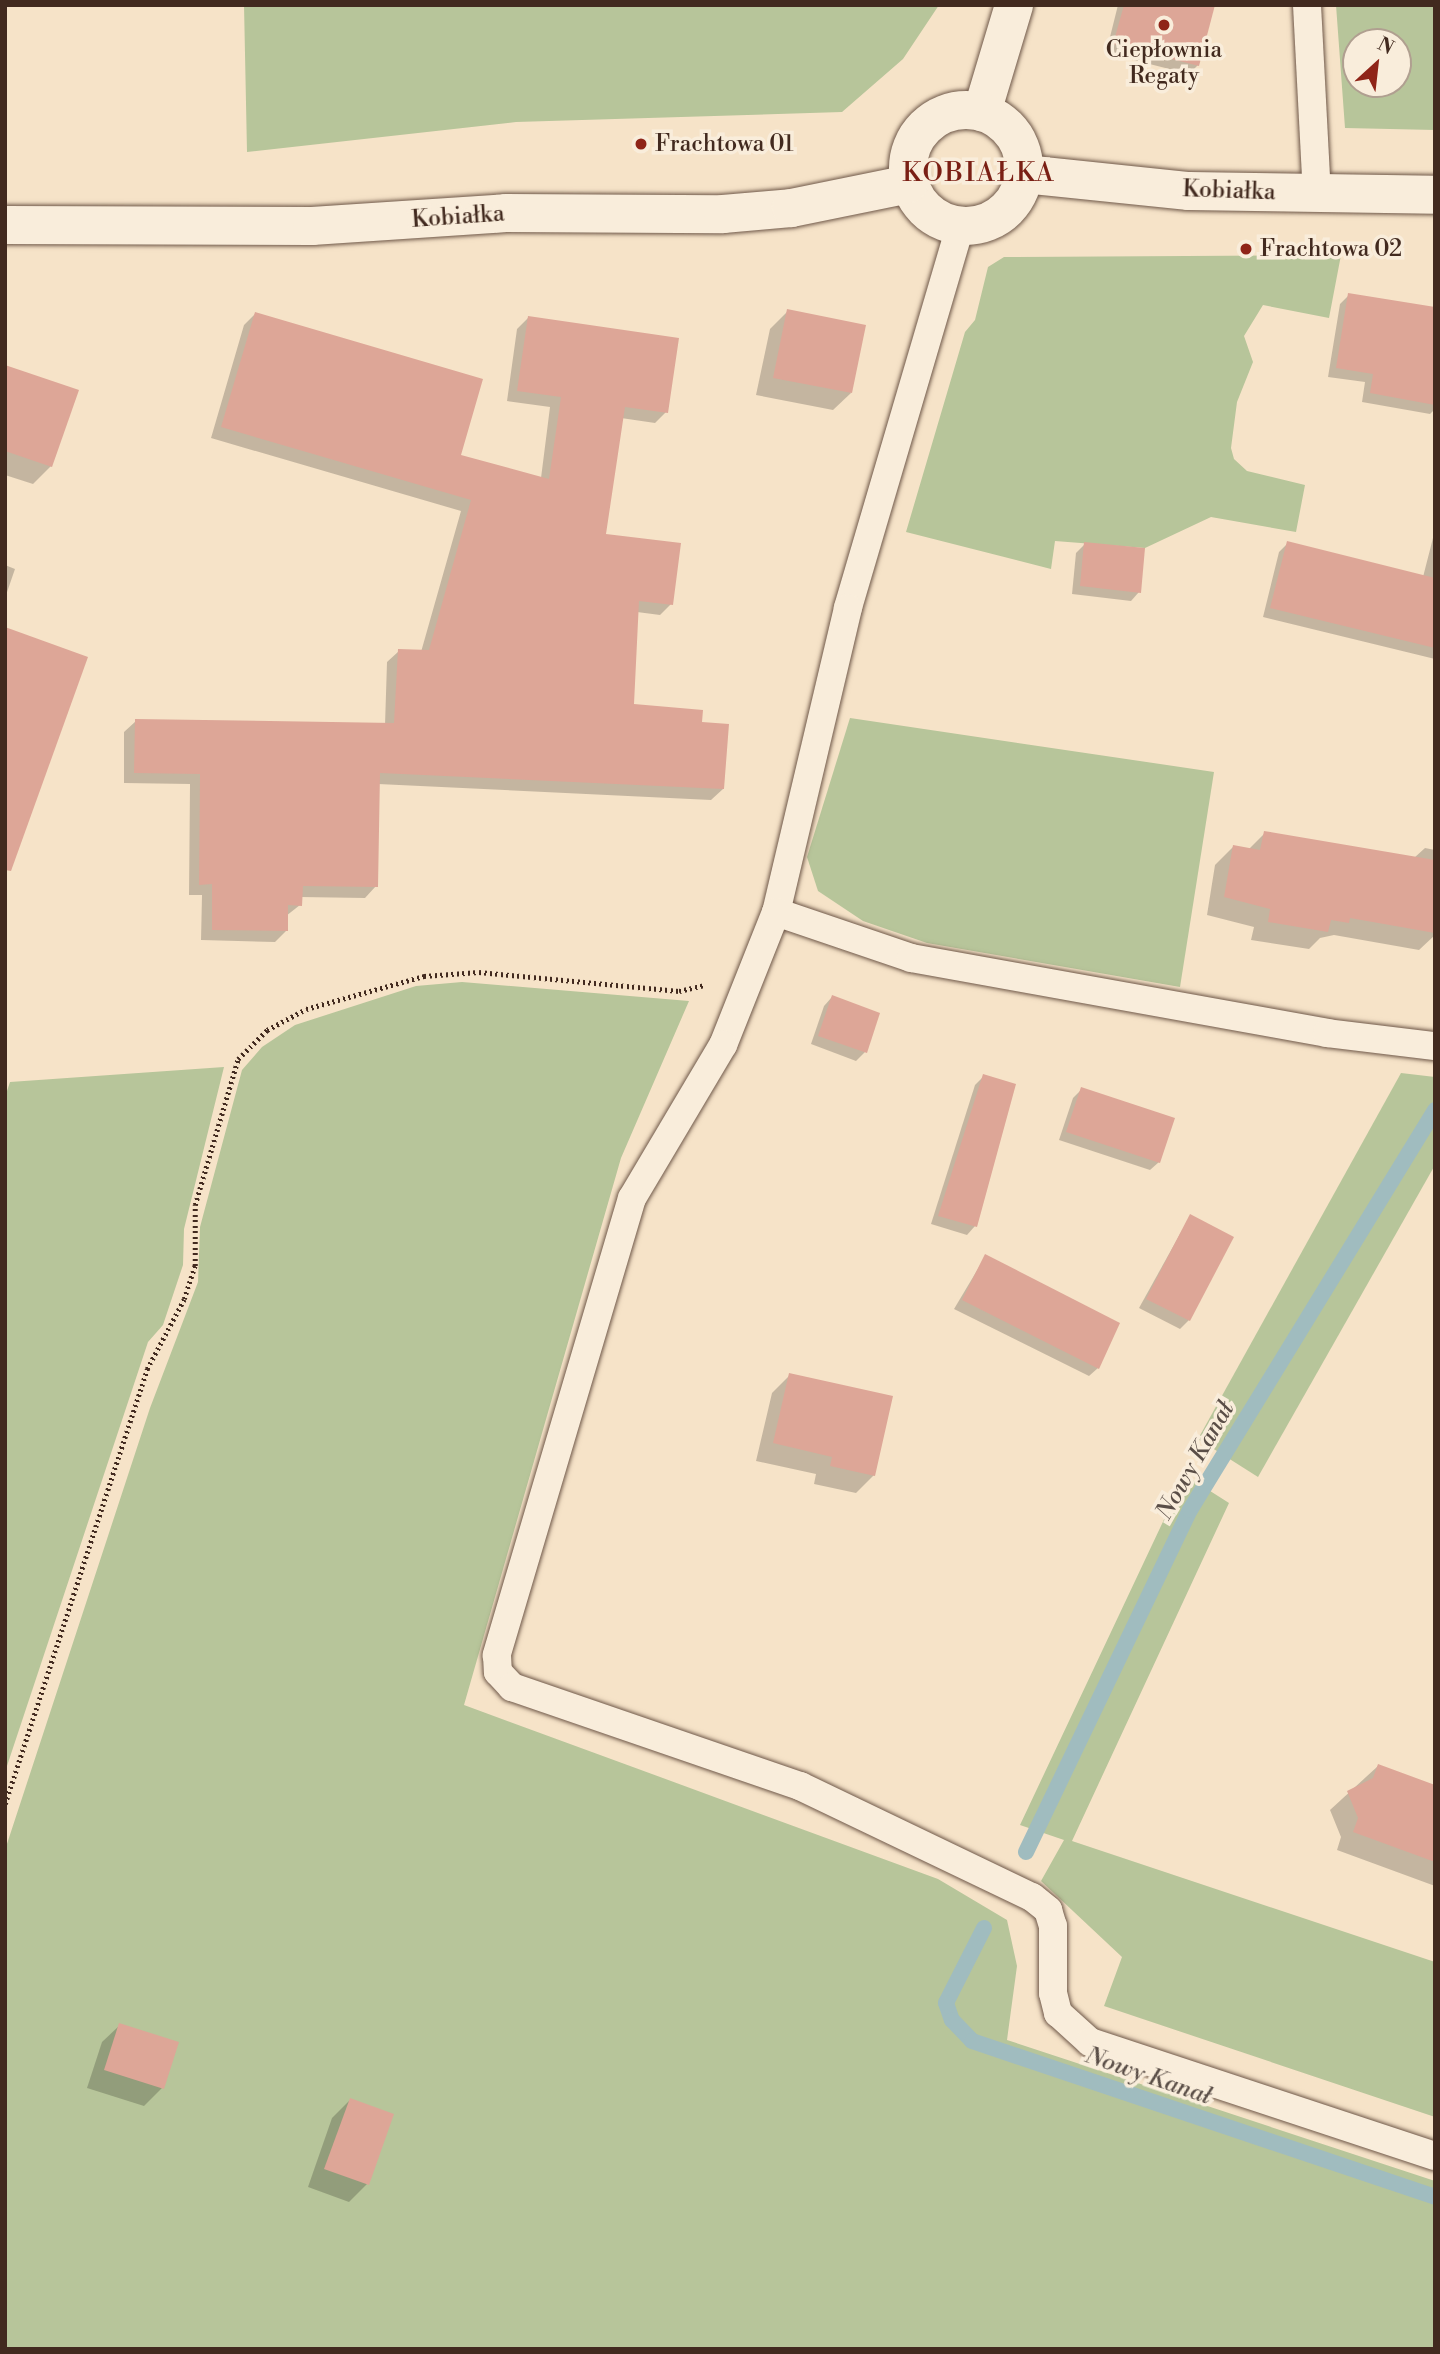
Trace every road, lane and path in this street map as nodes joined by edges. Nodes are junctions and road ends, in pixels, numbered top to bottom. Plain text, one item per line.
1 (1014, 5) edge
2 (1307, 5) edge
3 (982, 112) junction
4 (1024, 174) junction
5 (909, 184) junction
6 (1317, 194) junction
7 (1435, 195) edge
8 (5, 225) edge
9 (960, 227) junction
10 (776, 912) junction
11 (754, 965) junction
12 (1435, 1046) edge
13 (5, 1804) edge
14 (1435, 2156) edge

1 - 3 street
2 - 6 lane
3 - 4 street
3 - 5 street
4 - 6 street, Kobiałka
4 - 9 street
5 - 8 street, Kobiałka
5 - 9 street
6 - 7 street, Kobiałka
9 - 10 lane
10 - 11 lane
10 - 12 lane
11 - 13 path
11 - 14 lane

